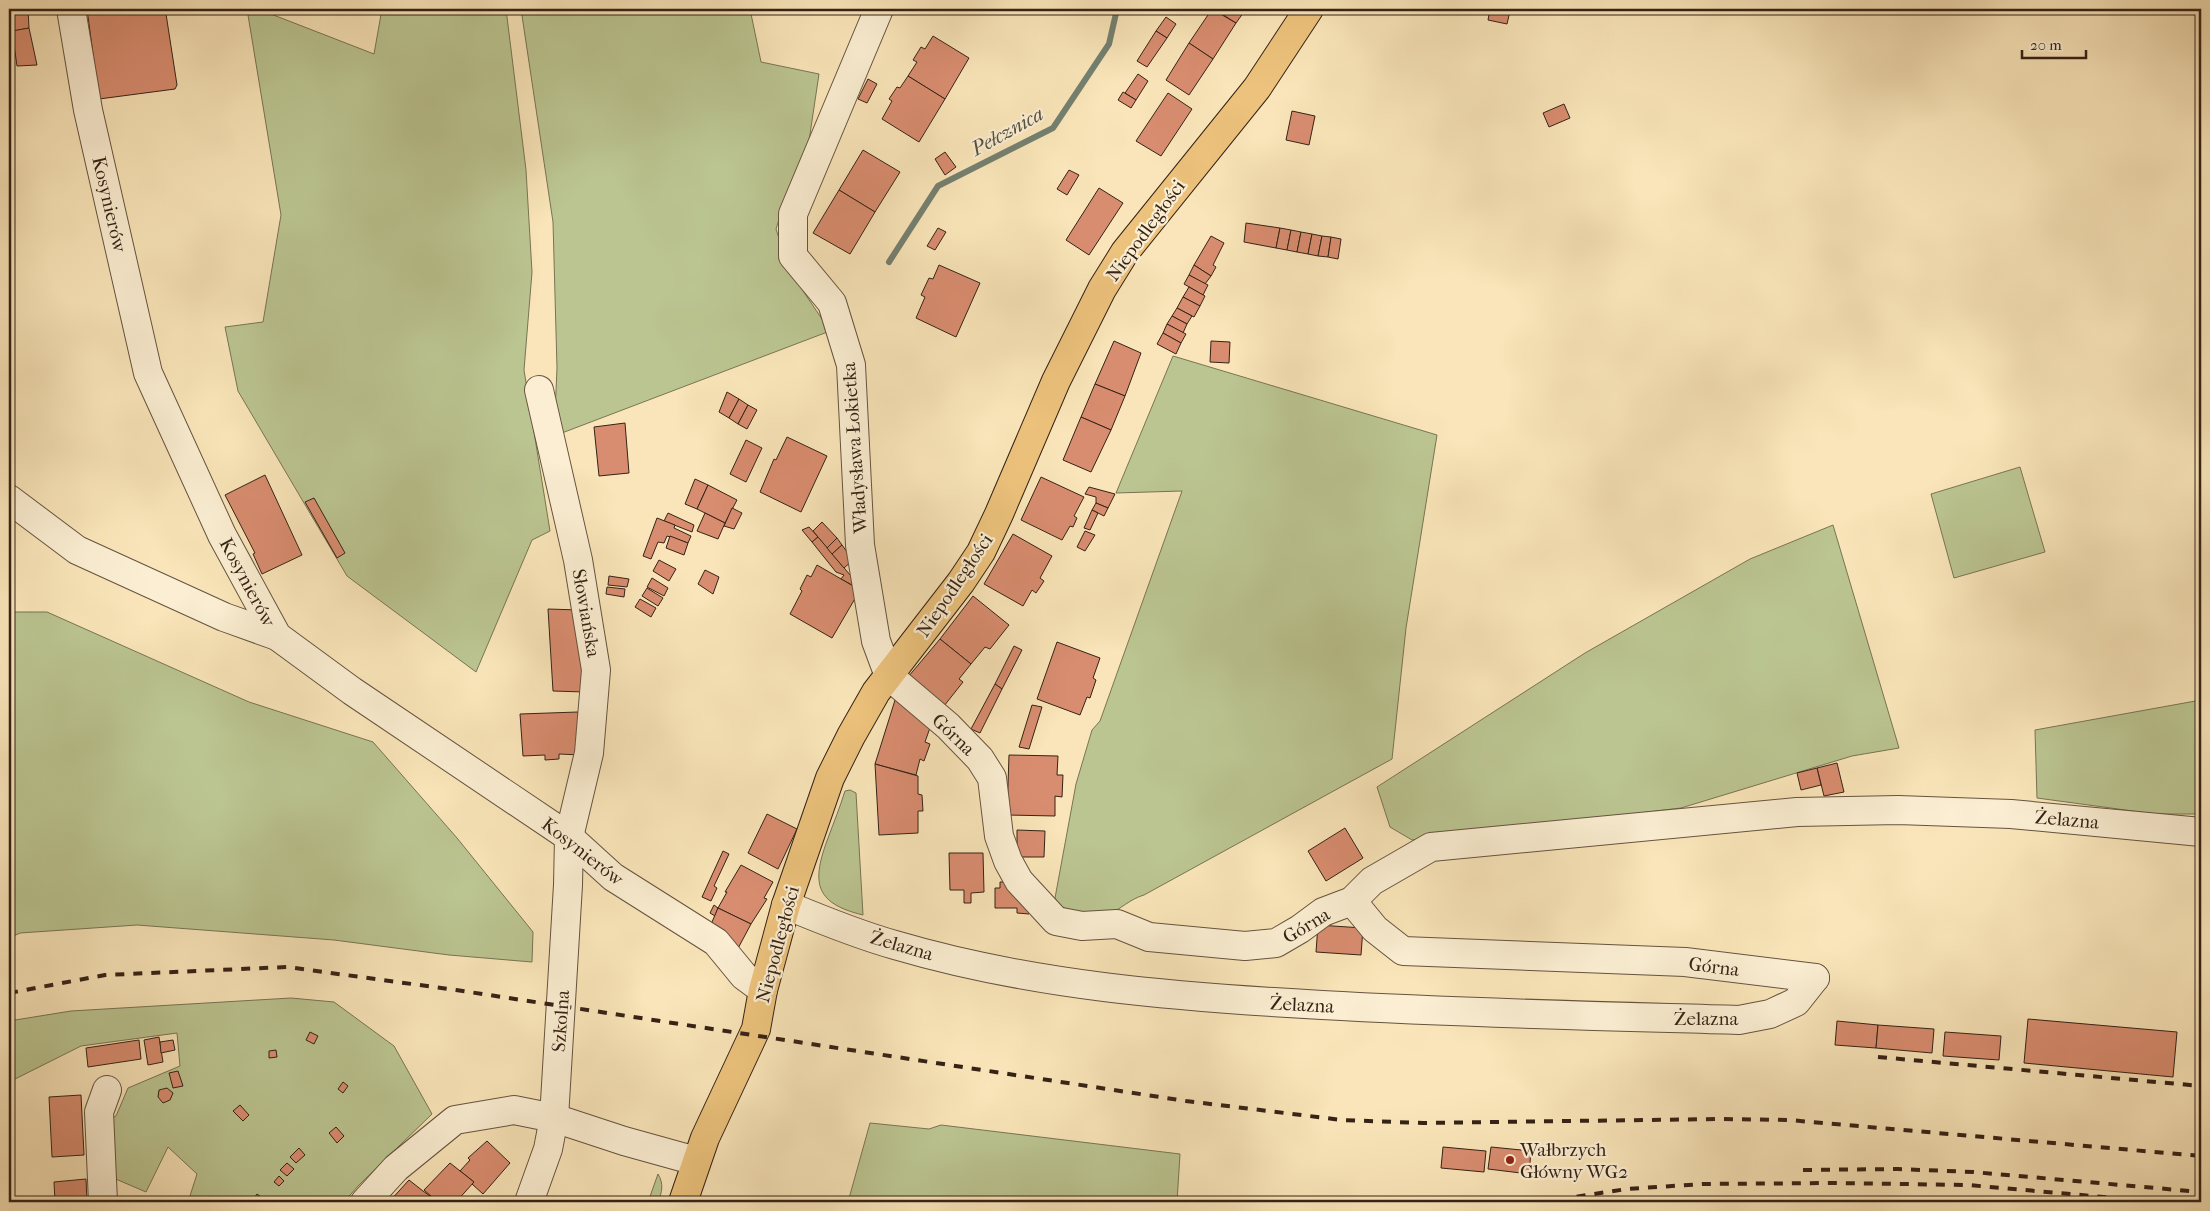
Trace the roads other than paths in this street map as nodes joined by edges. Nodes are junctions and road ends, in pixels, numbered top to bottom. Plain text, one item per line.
1 (71, 9) edge
2 (878, 9) edge
3 (1309, 9) edge
4 (539, 390) dead end
5 (9, 499) edge
6 (277, 636) junction
7 (889, 676) junction
8 (2201, 832) edge
9 (569, 837) junction
10 (1352, 901) junction
11 (786, 905) junction
12 (1815, 978) joint
13 (763, 990) junction
14 (107, 1090) dead end
15 (554, 1118) junction
16 (696, 1161) junction
17 (685, 1201) edge
18 (103, 1202) edge
19 (365, 1202) edge
20 (529, 1202) edge

1 - 6 street, Kosynierów
2 - 7 street, Władysława Łokietka
3 - 7 main road, Niepodległości
4 - 9 street, Słowiańska
5 - 6 street
6 - 9 street, Kosynierów
7 - 10 street, Górna
7 - 11 main road, Niepodległości
8 - 10 street, Żelazna
9 - 13 street, Kosynierów
9 - 15 street, Szkolna
10 - 12 street, Górna
11 - 12 street, Żelazna
11 - 13 main road, Niepodległości
13 - 16 main road, Niepodległości
14 - 18 street
15 - 16 street
15 - 19 street
15 - 20 street, Szkolna
16 - 17 main road, Niepodległości

